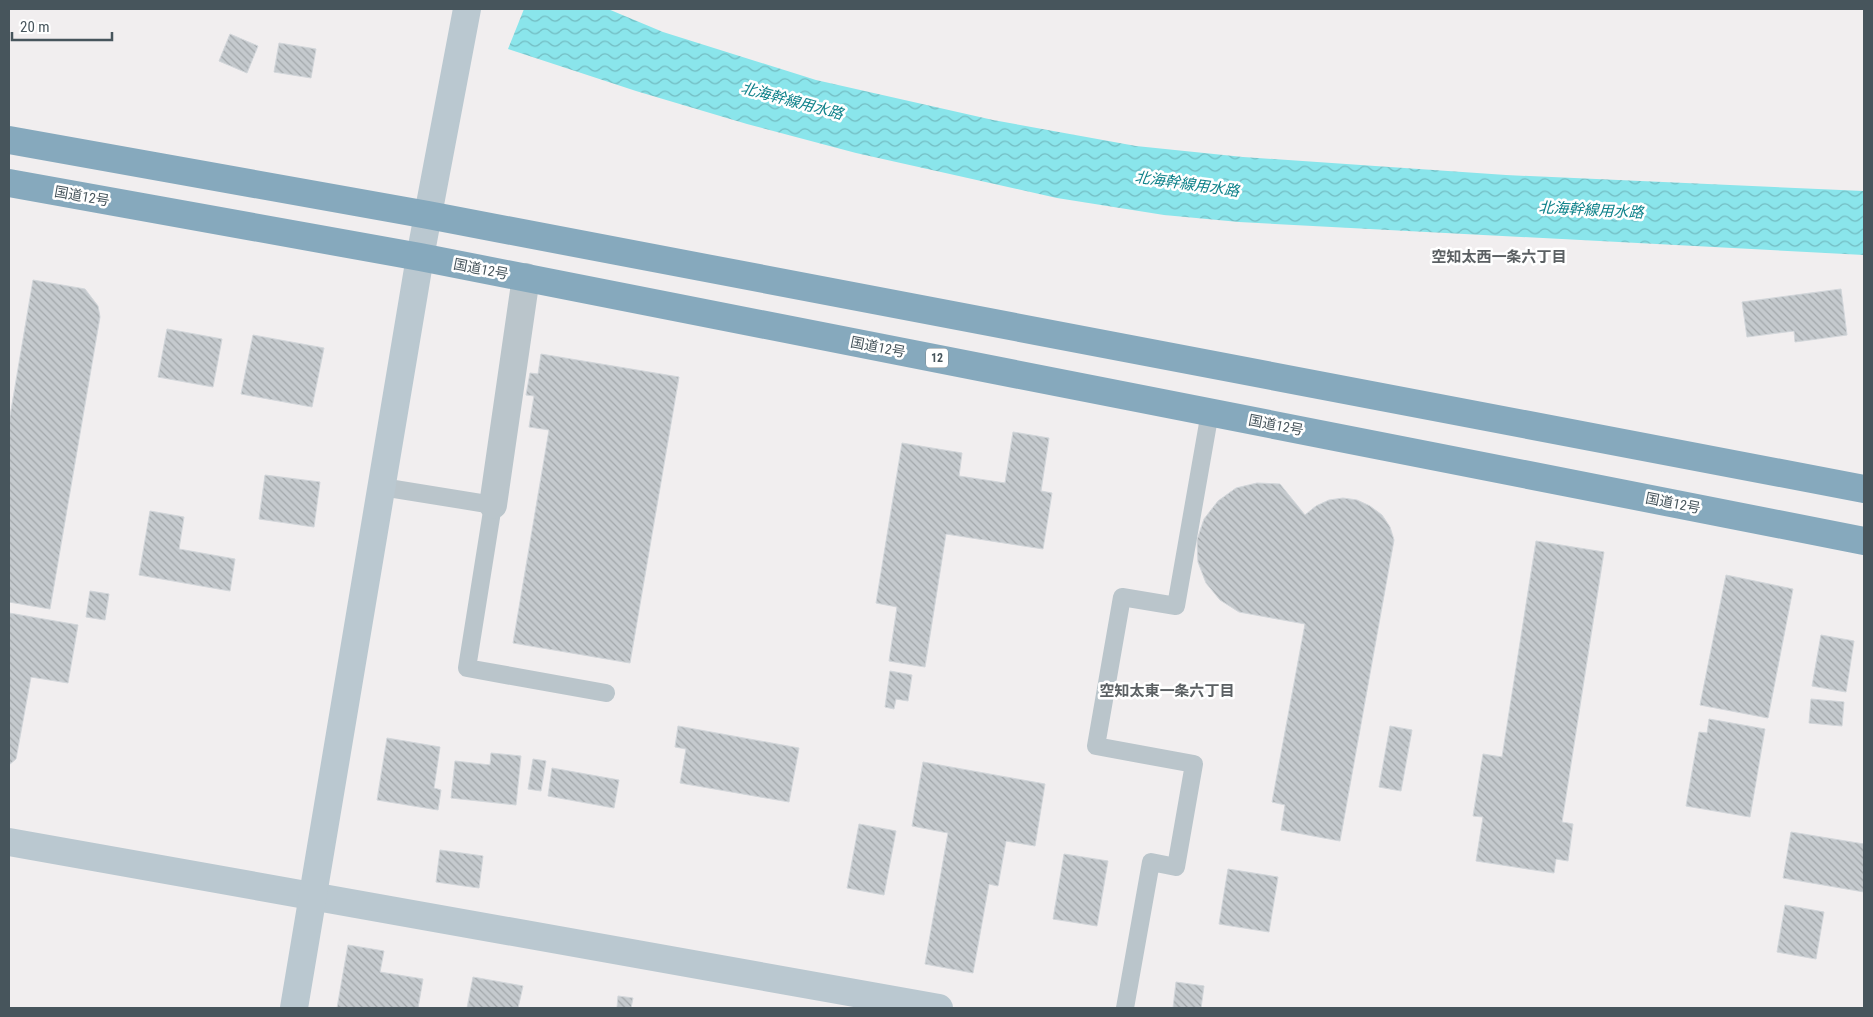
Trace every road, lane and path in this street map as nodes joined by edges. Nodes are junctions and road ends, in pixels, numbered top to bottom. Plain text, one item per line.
1 (467, 9) edge
2 (9, 140) edge
3 (9, 182) edge
4 (428, 215) junction
5 (420, 257) junction
6 (526, 278) junction
7 (1210, 412) junction
8 (382, 487) junction
9 (1864, 489) edge
10 (493, 505) junction
11 (1864, 541) edge
12 (606, 693) dead end
13 (9, 842) edge
14 (314, 897) junction
15 (294, 1008) edge
16 (939, 1008) edge
17 (1125, 1008) edge

1 - 4 street
2 - 4 highway
3 - 5 highway, 国道12号 / 12
4 - 5 street
4 - 9 highway
5 - 6 highway, 国道12号 / 12
5 - 8 street
6 - 7 highway, 国道12号 / 12
6 - 10 street
7 - 11 highway, 国道12号 / 12
7 - 17 lane
8 - 10 lane
8 - 14 street
10 - 12 lane
13 - 14 street
14 - 15 street
14 - 16 street

